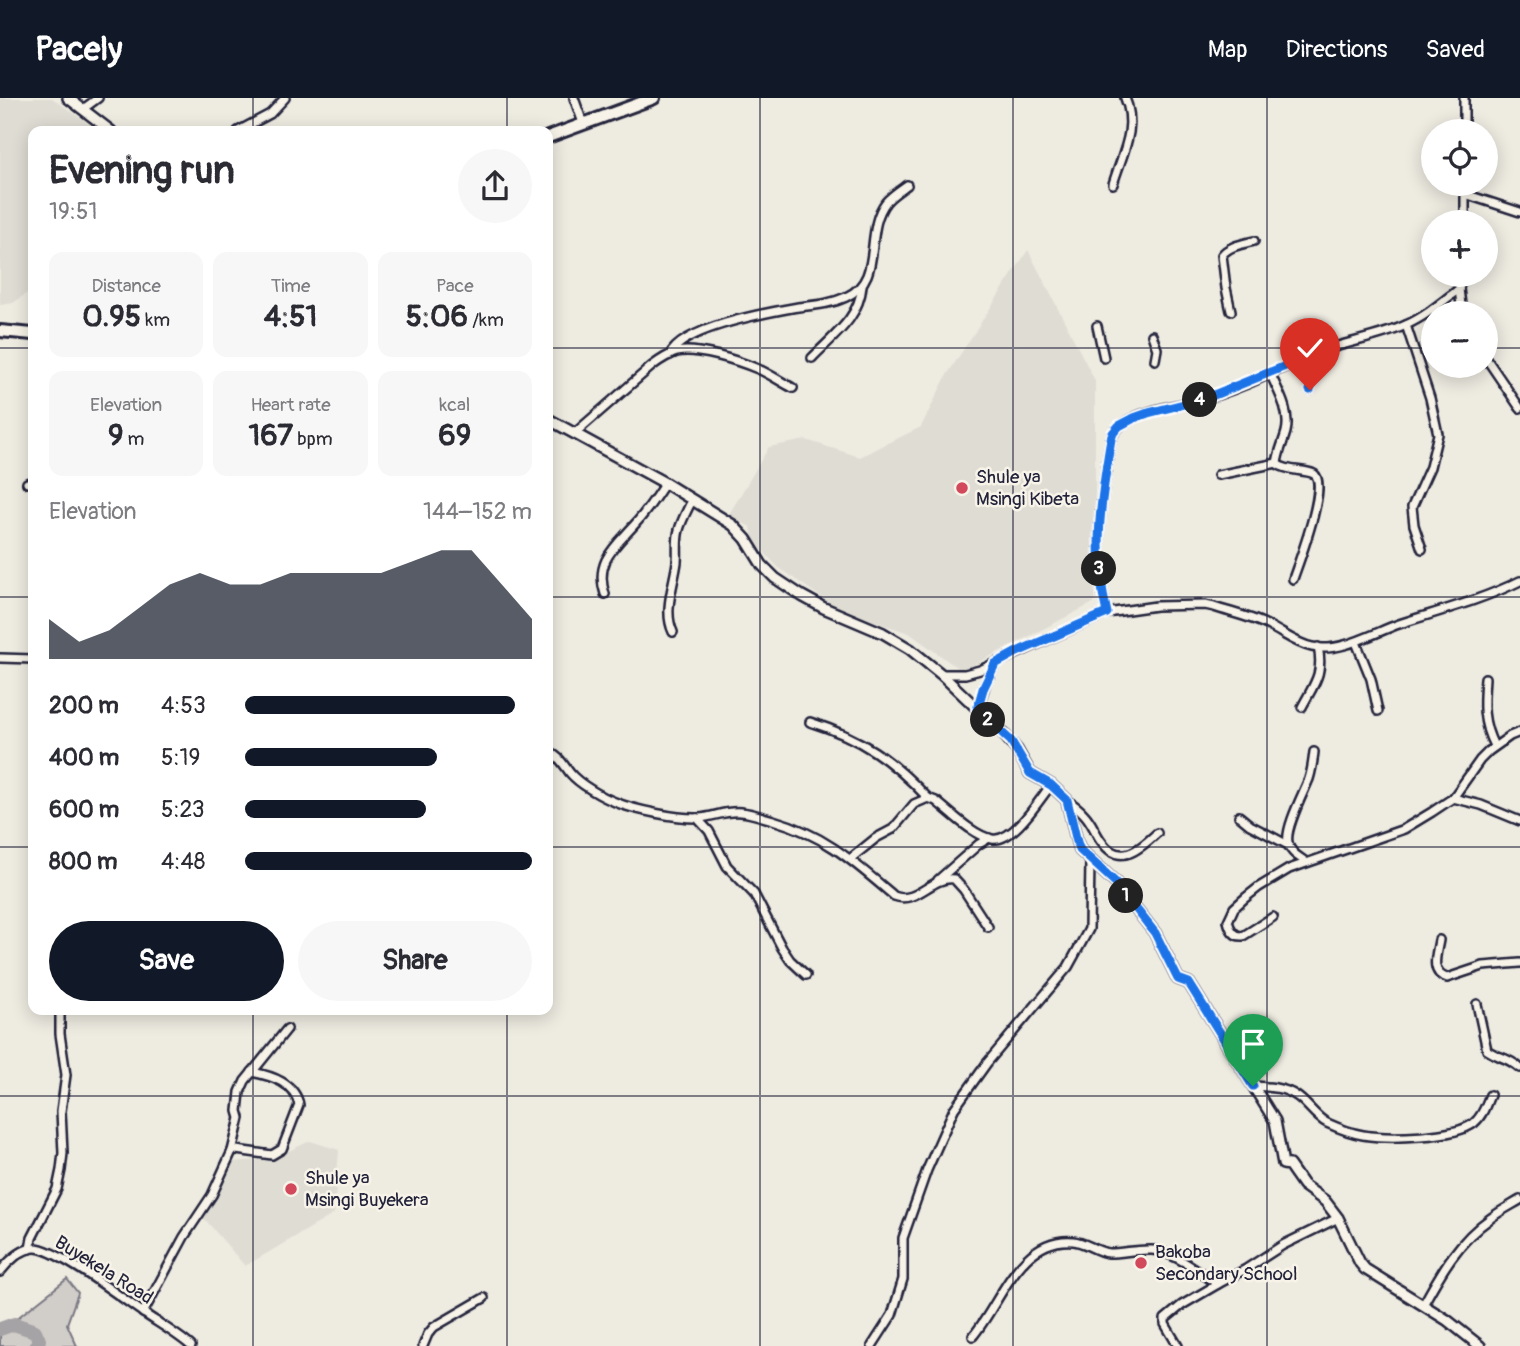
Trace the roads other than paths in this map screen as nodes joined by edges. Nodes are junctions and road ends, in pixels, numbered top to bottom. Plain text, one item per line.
1 (68, 98) edge
2 (98, 98) edge
3 (285, 98) edge
4 (574, 98) edge
5 (654, 98) edge
6 (1125, 98) edge
7 (1464, 98) edge
8 (83, 109) junction
9 (1464, 119) edge
10 (583, 123) junction
11 (105, 126) edge
12 (247, 126) edge
13 (553, 135) edge
14 (1114, 184) dead end
15 (907, 185) dead end
16 (1471, 196) edge
17 (1520, 212) edge
18 (1254, 241) dead end
19 (862, 286) junction
20 (1459, 289) joint
21 (1460, 301) edge
22 (1231, 311) dead end
23 (1419, 319) joint
24 (1097, 326) dead end
25 (1406, 326) junction
26 (0, 331) edge
27 (28, 334) edge
28 (1152, 335) dead end
29 (1325, 350) junction
30 (670, 355) junction
31 (812, 358) dead end
32 (1104, 358) dead end
33 (1155, 360) dead end
34 (1270, 373) junction
35 (1498, 374) edge
36 (793, 388) dead end
37 (1310, 390) dead end
38 (1518, 402) edge
39 (553, 422) edge
40 (575, 433) junction
41 (1277, 463) junction
42 (1218, 475) dead end
43 (665, 483) junction
44 (692, 499) junction
45 (1423, 550) dead end
46 (1293, 579) dead end
47 (1520, 581) edge
48 (605, 594) dead end
49 (1107, 613) junction
50 (673, 632) dead end
51 (1356, 642) junction
52 (1318, 648) junction
53 (0, 658) edge
54 (28, 659) edge
55 (995, 664) junction
56 (941, 674) junction
57 (1485, 678) dead end
58 (1302, 707) dead end
59 (977, 710) junction
60 (1378, 711) dead end
61 (810, 722) dead end
62 (1520, 732) edge
63 (1494, 746) junction
64 (1314, 752) dead end
65 (553, 754) edge
66 (1051, 785) junction
67 (928, 798) junction
68 (1453, 798) junction
69 (1067, 800) junction
70 (1239, 816) dead end
71 (698, 818) junction
72 (1520, 821) edge
73 (1157, 833) dead end
74 (989, 838) junction
75 (1288, 845) junction
76 (850, 859) junction
77 (1090, 860) junction
78 (1306, 862) junction
79 (933, 884) junction
80 (1273, 917) dead end
81 (988, 927) dead end
82 (1439, 940) dead end
83 (1520, 963) edge
84 (807, 975) dead end
85 (1477, 1004) dead end
86 (60, 1015) edge
87 (287, 1029) dead end
88 (1520, 1068) edge
89 (252, 1072) junction
90 (1253, 1086) junction
91 (1490, 1095) dead end
92 (232, 1151) junction
93 (1520, 1200) edge
94 (1338, 1218) junction
95 (30, 1249) junction
96 (1, 1269) edge
97 (1218, 1284) junction
98 (484, 1298) dead end
99 (1423, 1305) junction
100 (144, 1313) junction
101 (973, 1336) dead end
102 (191, 1346) edge
103 (423, 1346) edge
104 (873, 1346) edge
105 (1178, 1346) edge
106 (1480, 1346) edge

1 - 8 street
2 - 8 street
3 - 12 street
4 - 10 street
5 - 10 main road
6 - 14 street
7 - 9 street
8 - 11 street
10 - 13 main road
15 - 19 street
16 - 17 street
18 - 22 street
19 - 30 street
19 - 31 street
20 - 21 street
20 - 23 street
23 - 25 street
24 - 32 street
25 - 29 street
25 - 45 street
26 - 27 main road
28 - 33 street
29 - 34 street
29 - 37 street
30 - 36 street
30 - 40 street
34 - 41 street
34 - 49 street
35 - 38 street
39 - 40 street
40 - 43 street
41 - 42 street
41 - 46 street
43 - 44 street
43 - 48 street
44 - 50 street
44 - 56 street
47 - 51 street
49 - 52 street
49 - 55 street
51 - 52 street
51 - 60 street
52 - 58 street
53 - 54 street
55 - 56 street
55 - 59 street
56 - 59 street
57 - 63 street
59 - 66 street
61 - 67 street
62 - 63 street
63 - 68 street
64 - 75 street
65 - 71 street
66 - 69 street
66 - 74 street
67 - 74 street
67 - 76 street
68 - 72 street
68 - 78 street
69 - 73 street
69 - 77 street
70 - 75 street
71 - 76 street
71 - 84 street
74 - 79 street
75 - 78 street
76 - 79 street
77 - 90 street
77 - 104 street
78 - 80 street
79 - 81 street
82 - 83 street
85 - 88 street
86 - 95 street
87 - 89 street
89 - 92 street
89 - 92 street
90 - 91 street
90 - 94 street
92 - 100 street
93 - 99 street
94 - 97 street
94 - 99 street
95 - 96 street, Buyekela Road
95 - 100 street, Buyekela Road
97 - 101 street
97 - 105 street
98 - 103 street
99 - 106 street
100 - 102 street, Buyekela Road

